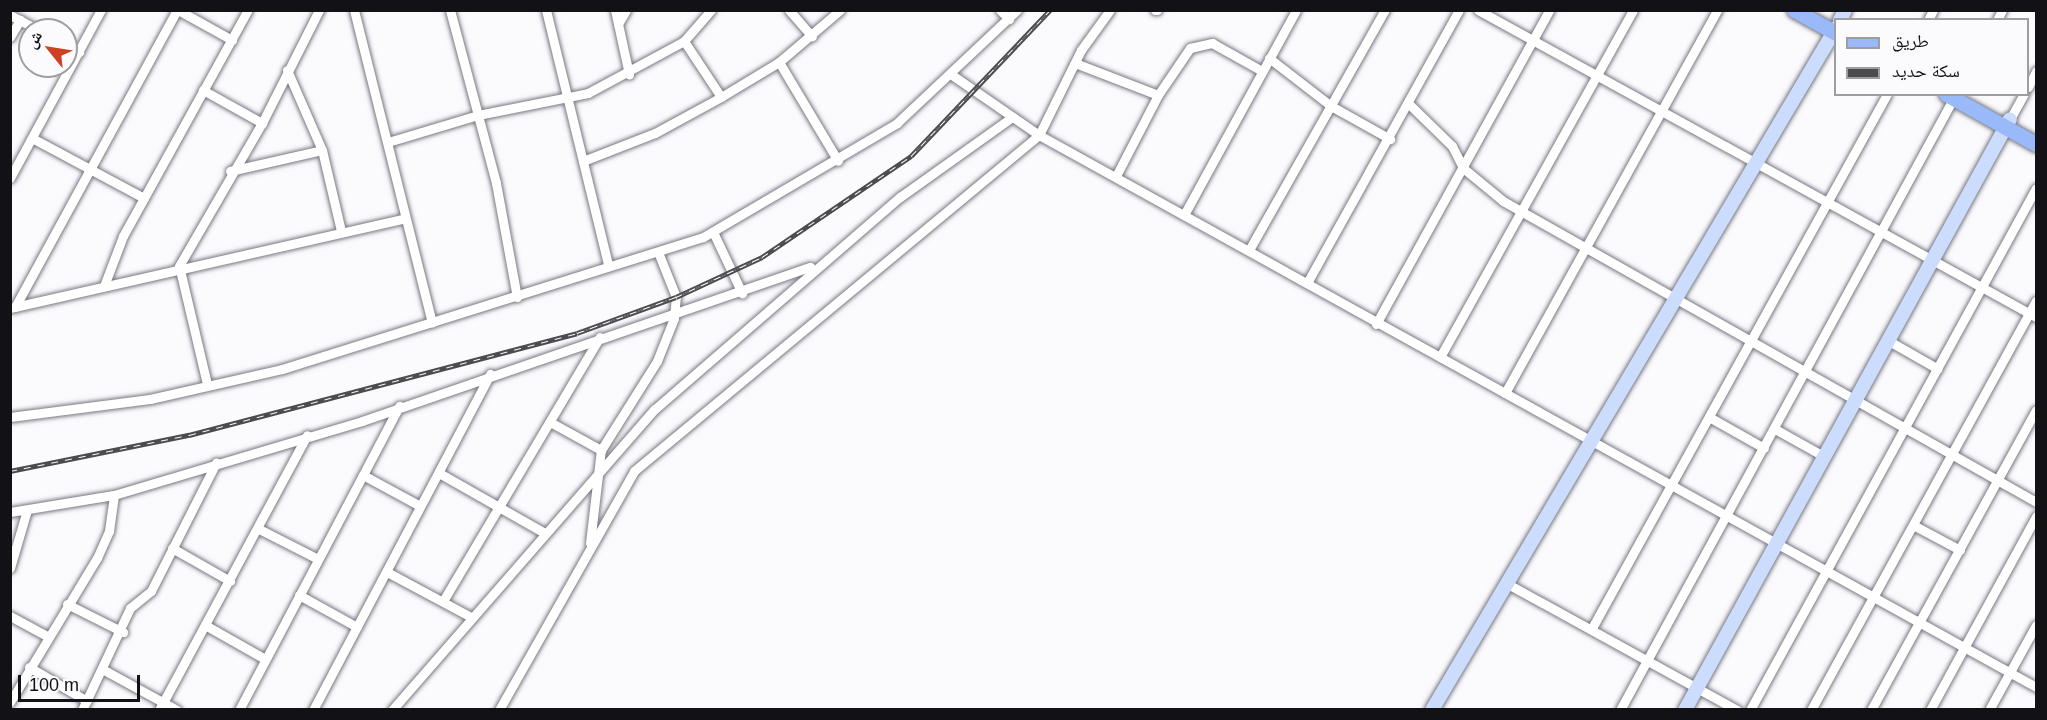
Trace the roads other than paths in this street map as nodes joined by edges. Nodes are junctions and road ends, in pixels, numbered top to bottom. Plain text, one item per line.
1 (101, 10) edge
2 (178, 10) edge
3 (248, 10) edge
4 (319, 10) edge
5 (354, 10) edge
6 (450, 10) edge
7 (546, 10) edge
8 (615, 10) edge
9 (626, 10) edge
10 (711, 10) edge
11 (789, 10) edge
12 (840, 10) edge
13 (1000, 10) edge
14 (1017, 10) edge
15 (1110, 10) edge
16 (1296, 10) edge
17 (1385, 10) edge
18 (1459, 10) edge
19 (1478, 10) edge
20 (1550, 10) edge
21 (1633, 10) edge
22 (1717, 10) edge
23 (1794, 10) edge
24 (1815, 10) edge
25 (1009, 19) junction
26 (18, 23) edge
27 (618, 24) junction
28 (1834, 25) edge
29 (1834, 26) edge
30 (1834, 30) edge
31 (812, 36) junction
32 (10, 37) edge
33 (232, 40) junction
34 (684, 41) junction
35 (1533, 41) junction
36 (78, 52) edge
37 (1269, 58) junction
38 (778, 62) junction
39 (1075, 63) junction
40 (287, 70) junction
41 (1262, 70) junction
42 (2037, 72) edge
43 (629, 74) junction
44 (952, 75) junction
45 (1597, 76) junction
46 (64, 78) edge
47 (2029, 85) edge
48 (202, 90) junction
49 (1158, 95) junction
50 (1886, 96) edge
51 (1955, 96) edge
52 (2023, 96) edge
53 (721, 97) junction
54 (568, 98) junction
55 (1408, 104) junction
56 (1331, 106) junction
57 (1659, 111) junction
58 (478, 115) junction
59 (1012, 117) junction
60 (262, 123) junction
61 (2008, 123) junction
62 (2037, 133) edge
63 (1039, 135) junction
64 (32, 138) junction
65 (1390, 139) junction
66 (388, 142) junction
67 (2037, 144) edge
68 (322, 150) junction
69 (583, 161) junction
70 (838, 161) junction
71 (1754, 163) junction
72 (1462, 168) junction
73 (91, 169) junction
74 (230, 171) junction
75 (11, 176) edge
76 (1116, 176) junction
77 (2037, 188) edge
78 (144, 198) junction
79 (1826, 204) junction
80 (1521, 211) junction
81 (1185, 213) junction
82 (405, 218) junction
83 (341, 231) junction
84 (713, 232) junction
85 (1883, 232) junction
86 (1587, 246) junction
87 (1249, 250) junction
88 (658, 252) junction
89 (1934, 259) junction
90 (818, 264) junction
91 (608, 265) junction
92 (179, 266) junction
93 (1307, 283) junction
94 (104, 286) junction
95 (1982, 287) junction
96 (742, 292) junction
97 (517, 297) junction
98 (1676, 298) junction
99 (2037, 301) edge
100 (13, 308) edge
101 (2033, 315) edge
102 (674, 318) junction
103 (432, 322) junction
104 (1376, 324) junction
105 (600, 337) junction
106 (1888, 341) junction
107 (1750, 344) junction
108 (1440, 357) junction
109 (1938, 369) junction
110 (490, 374) junction
111 (1805, 375) junction
112 (207, 384) junction
113 (1505, 393) junction
114 (1855, 402) junction
115 (399, 406) junction
116 (2037, 410) edge
117 (10, 417) edge
118 (1709, 417) junction
119 (552, 423) junction
120 (2027, 427) junction
121 (1774, 429) junction
122 (1904, 430) junction
123 (2037, 432) edge
124 (307, 435) junction
125 (1591, 440) junction
126 (1764, 448) junction
127 (601, 450) junction
128 (1952, 456) junction
129 (1825, 457) junction
130 (216, 463) junction
131 (598, 470) junction
132 (439, 473) junction
133 (363, 475) junction
134 (1998, 481) junction
135 (1672, 486) junction
136 (114, 495) junction
137 (2037, 502) edge
138 (498, 504) junction
139 (420, 506) junction
140 (27, 510) junction
141 (10, 512) edge
142 (1727, 516) junction
143 (2037, 516) edge
144 (1915, 526) junction
145 (261, 530) junction
146 (543, 532) junction
147 (1777, 543) junction
148 (591, 546) junction
149 (172, 548) junction
150 (1960, 550) junction
151 (318, 558) junction
152 (10, 568) edge
153 (1826, 571) junction
154 (387, 572) junction
155 (230, 581) junction
156 (1506, 583) junction
157 (299, 595) junction
158 (1872, 596) junction
159 (443, 601) junction
160 (67, 603) junction
161 (10, 616) edge
162 (471, 617) junction
163 (1920, 623) junction
164 (205, 625) junction
165 (2037, 625) edge
166 (357, 627) junction
167 (1592, 628) junction
168 (123, 632) junction
169 (47, 636) junction
170 (1965, 647) junction
171 (265, 658) junction
172 (1648, 659) junction
173 (29, 667) junction
174 (104, 670) junction
175 (2010, 672) junction
176 (1698, 686) junction
177 (2037, 687) edge
178 (10, 702) edge
179 (84, 705) edge
180 (161, 706) edge
181 (177, 710) edge
182 (239, 710) edge
183 (313, 710) edge
184 (392, 710) edge
185 (499, 710) edge
186 (1431, 710) edge
187 (1620, 710) edge
188 (1685, 710) edge
189 (1737, 710) edge
190 (1749, 710) edge
191 (1811, 710) edge
192 (1871, 710) edge
193 (1930, 710) edge
194 (1989, 710) edge

1 - 36 street
2 - 33 street
2 - 73 street
3 - 33 street
4 - 40 street
5 - 66 street
6 - 58 street
7 - 54 street
8 - 27 street
9 - 27 street
10 - 34 street
11 - 31 street
12 - 31 street
13 - 25 street
14 - 25 street
15 - 39 street
16 - 37 street
17 - 56 street
18 - 55 street
19 - 35 street
20 - 35 street
21 - 45 street
22 - 57 street
23 - 29 main road
24 - 28 main road
25 - 44 street
26 - 32 street
27 - 43 street
30 - 71 street
31 - 38 street
33 - 48 street
34 - 43 street
34 - 53 street
35 - 45 street
35 - 72 street
37 - 41 street
37 - 56 street
38 - 53 street
38 - 70 street
39 - 49 street
39 - 63 street
40 - 60 street
40 - 68 street
41 - 49 street
41 - 81 street
42 - 47 street
43 - 54 street
44 - 59 street
44 - 70 street
45 - 57 street
45 - 80 street
46 - 64 street
48 - 60 street
48 - 78 street
49 - 76 street
50 - 79 street
51 - 61 main road
51 - 85 street
52 - 61 street
53 - 69 street
54 - 58 street
54 - 69 street
55 - 65 street
55 - 72 street
56 - 65 street
56 - 87 street
57 - 71 street
57 - 86 street
58 - 66 street
58 - 97 street
59 - 63 street
59 - 90 street
60 - 74 street
61 - 62 main road
61 - 67 main road
61 - 89 street
63 - 76 street
63 - 148 street
64 - 73 street
64 - 75 street
65 - 93 street
66 - 82 street
68 - 74 street
68 - 83 street
69 - 91 street
70 - 84 street
71 - 79 street
71 - 98 street
72 - 80 street
72 - 104 street
73 - 78 street
73 - 100 street
74 - 92 street
76 - 81 street
77 - 95 street
78 - 94 street
79 - 85 street
79 - 107 street
80 - 86 street
80 - 108 street
81 - 87 street
82 - 83 street
82 - 103 street
83 - 92 street
84 - 88 street
84 - 96 street
85 - 89 street
85 - 111 street
86 - 98 street
86 - 113 street
87 - 93 street
88 - 91 street
88 - 102 street
89 - 95 street
89 - 106 street
90 - 96 street
90 - 131 street
91 - 97 street
92 - 94 street
92 - 112 street
93 - 104 street
94 - 100 street
95 - 101 street
95 - 109 street
96 - 102 street
97 - 103 street
98 - 107 street
98 - 125 street
99 - 101 street
101 - 128 street
102 - 105 street
102 - 127 street
103 - 112 street
104 - 108 street
105 - 110 street
105 - 119 street
106 - 109 street
106 - 114 street
107 - 111 street
107 - 118 street
108 - 113 street
109 - 122 street
110 - 115 street
110 - 132 street
111 - 114 street
111 - 121 street
112 - 117 street
113 - 125 street
114 - 122 street
114 - 129 street
115 - 124 street
115 - 133 street
116 - 120 street
118 - 126 street
118 - 135 street
119 - 127 street
119 - 138 street
120 - 123 street
120 - 134 street
121 - 126 street
121 - 129 street
122 - 128 street
122 - 153 street
124 - 130 street
124 - 145 street
125 - 135 street
125 - 156 street
126 - 142 street
127 - 131 street
128 - 134 street
128 - 144 street
129 - 147 street
130 - 136 street
130 - 149 street
131 - 146 street
131 - 148 street
132 - 138 street
132 - 139 street
133 - 139 street
133 - 151 street
134 - 137 street
134 - 150 street
135 - 142 street
135 - 167 street
136 - 140 street
136 - 160 street
138 - 146 street
138 - 159 street
139 - 154 street
140 - 141 street
140 - 152 street
142 - 147 street
142 - 172 street
143 - 170 street
144 - 150 street
144 - 158 street
145 - 151 street
145 - 155 street
146 - 162 street
147 - 153 street
147 - 176 street
148 - 185 street
149 - 155 street
149 - 168 street
150 - 163 street
151 - 157 street
153 - 158 street
153 - 190 street
154 - 159 street
154 - 166 street
155 - 164 street
156 - 167 street
156 - 186 street
157 - 166 street
157 - 171 street
158 - 163 street
158 - 191 street
159 - 162 street
160 - 168 street
160 - 169 street
161 - 169 street
162 - 184 street
163 - 170 street
163 - 192 street
164 - 171 street
164 - 180 street
165 - 175 street
166 - 183 street
167 - 172 street
168 - 174 street
169 - 173 street
170 - 175 street
170 - 193 street
171 - 182 street
172 - 176 street
172 - 187 street
173 - 178 street
173 - 179 street
174 - 179 street
174 - 180 street
175 - 177 street
175 - 194 street
176 - 188 street
176 - 189 street
180 - 181 street

